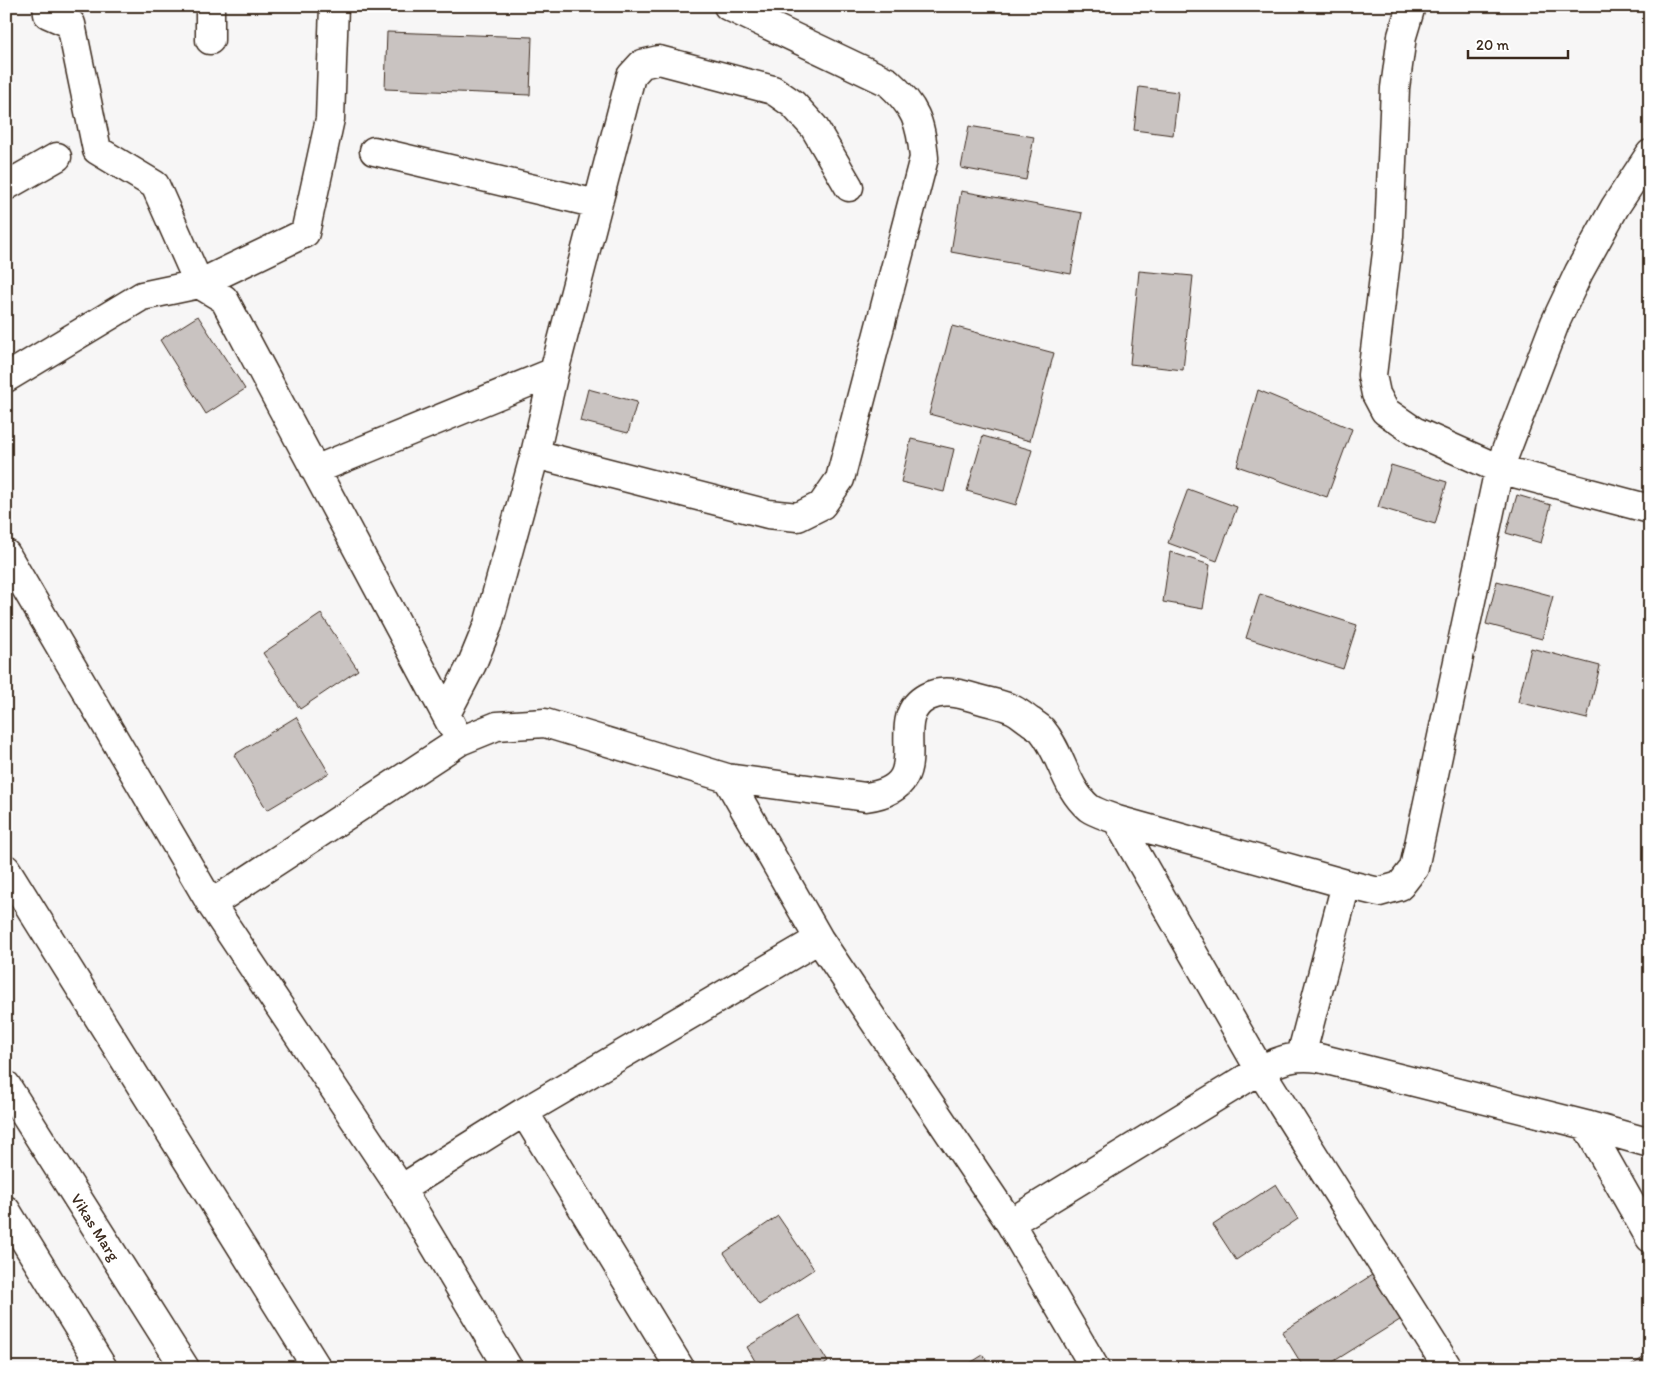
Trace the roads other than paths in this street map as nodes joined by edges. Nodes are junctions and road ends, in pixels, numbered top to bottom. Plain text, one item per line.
1 (47, 6) edge
2 (210, 6) edge
3 (334, 6) edge
4 (728, 6) edge
5 (1411, 6) edge
6 (210, 40) dead end
7 (374, 150) dead end
8 (1650, 154) edge
9 (56, 157) dead end
10 (6, 186) edge
11 (849, 187) dead end
12 (597, 204) junction
13 (199, 284) junction
14 (554, 372) junction
15 (6, 378) edge
16 (535, 454) junction
17 (1500, 469) junction
18 (316, 470) junction
19 (1650, 509) edge
20 (6, 554) edge
21 (446, 714) junction
22 (460, 741) junction
23 (726, 778) junction
24 (1117, 820) junction
25 (6, 869) edge
26 (1346, 884) junction
27 (211, 904) junction
28 (819, 939) junction
29 (1301, 1056) junction
30 (1260, 1070) junction
31 (6, 1085) edge
32 (524, 1112) junction
33 (1586, 1125) junction
34 (1650, 1143) edge
35 (401, 1189) junction
36 (6, 1210) edge
37 (1010, 1222) junction
38 (1650, 1238) edge
39 (104, 1368) edge
40 (185, 1368) edge
41 (317, 1368) edge
42 (508, 1368) edge
43 (680, 1368) edge
44 (1095, 1368) edge
45 (1448, 1368) edge

1 - 13 street
2 - 6 street
3 - 13 street
4 - 16 street
5 - 17 street
7 - 12 street
8 - 17 street
9 - 10 street
11 - 12 street
12 - 14 street
13 - 15 street
13 - 18 street
14 - 16 street
14 - 18 street
16 - 21 street
17 - 19 street
17 - 26 street
18 - 21 street
20 - 27 street
21 - 22 street
22 - 23 street
22 - 27 street
23 - 24 street
23 - 28 street
24 - 26 street
24 - 30 street
25 - 41 street
26 - 29 street
27 - 35 street
28 - 32 street
28 - 37 street
29 - 30 street
29 - 33 street
30 - 37 street
30 - 45 street
31 - 40 street, Vikas Marg
32 - 35 street
32 - 43 street
33 - 34 street
33 - 38 street
35 - 42 street
36 - 39 street
37 - 44 street

